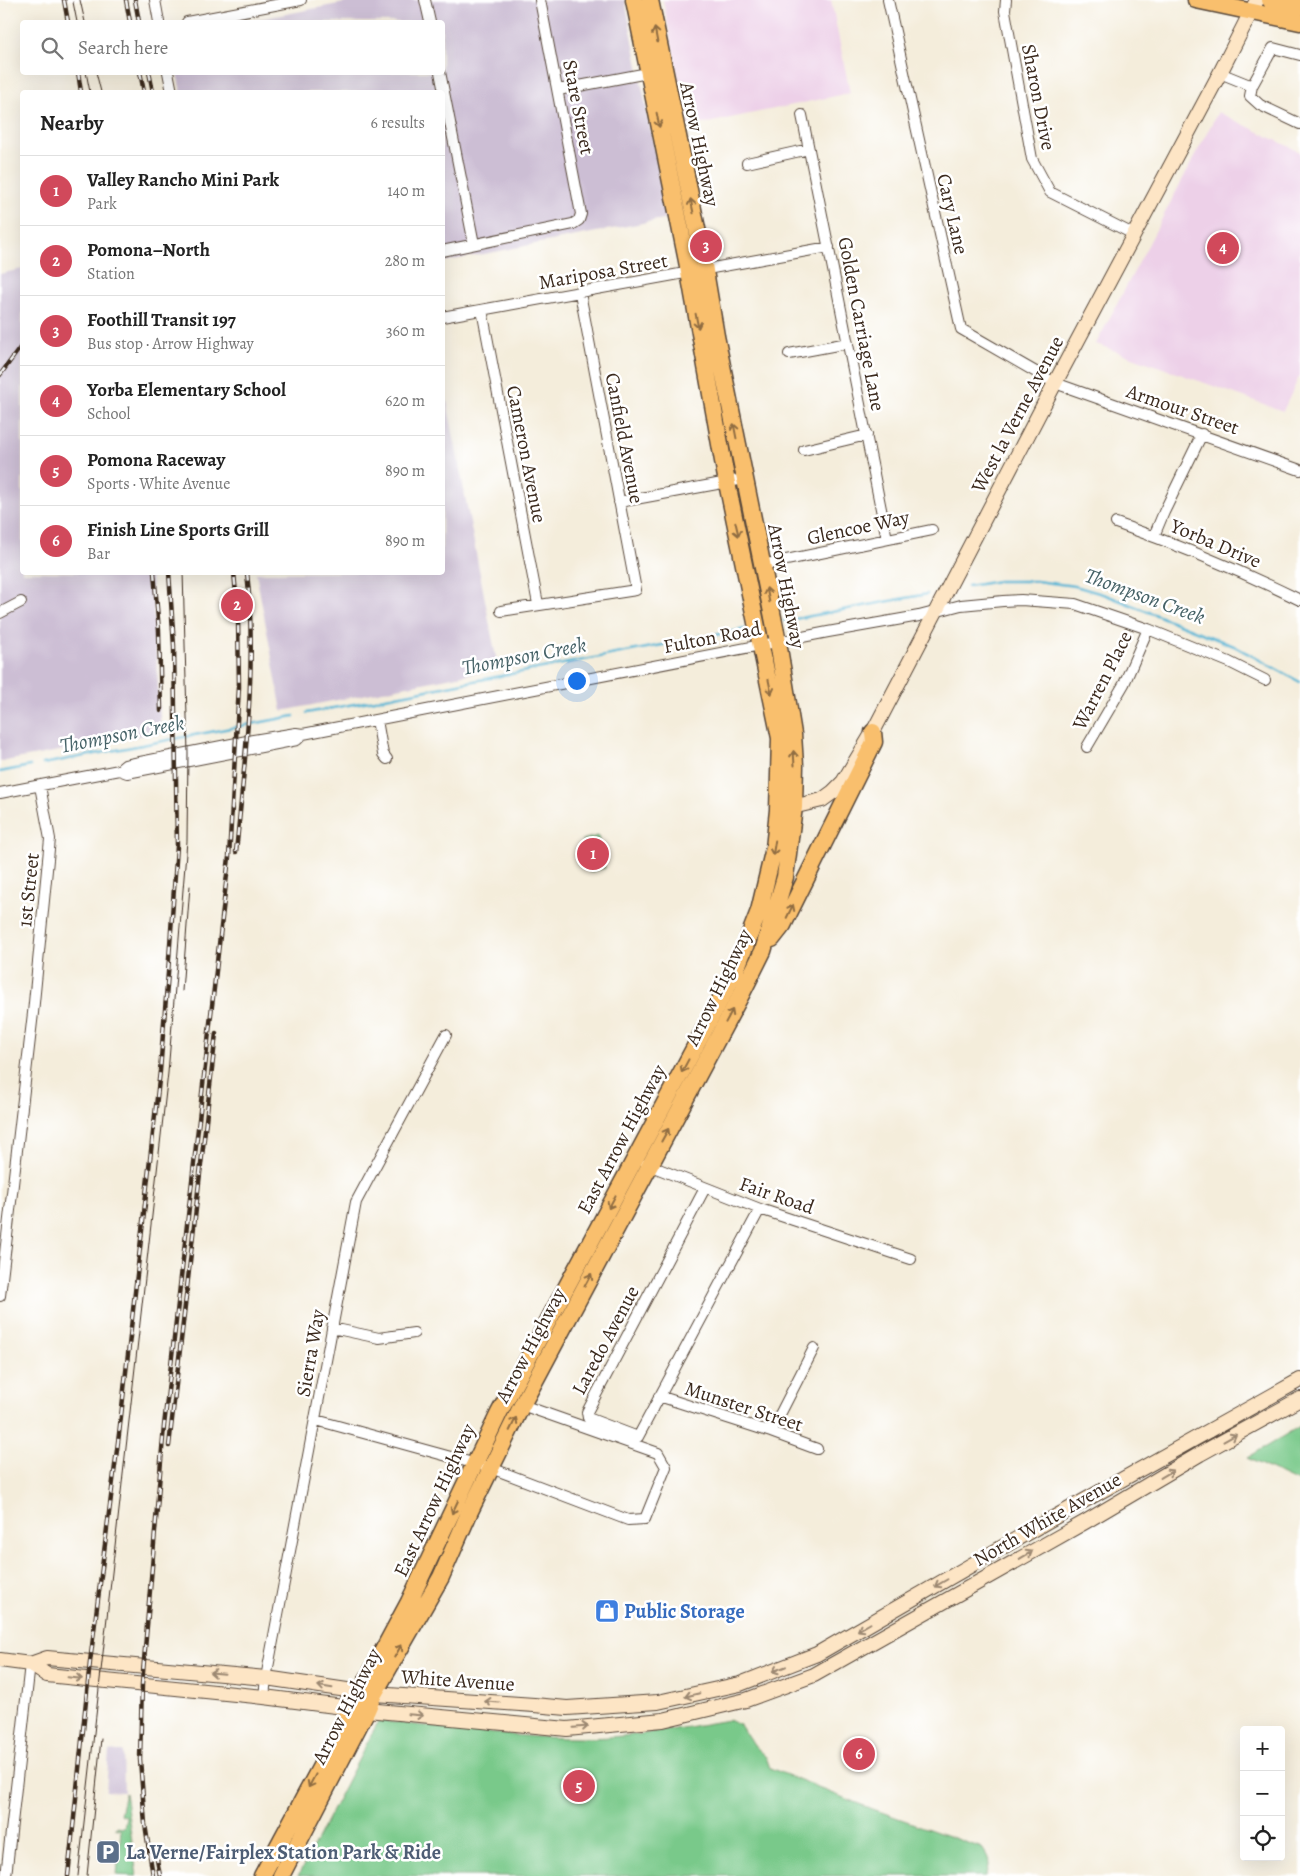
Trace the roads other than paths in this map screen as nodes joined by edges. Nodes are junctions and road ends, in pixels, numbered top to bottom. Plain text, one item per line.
1 (155, 0) edge
2 (301, 0) edge
3 (425, 0) edge
4 (540, 0) edge
5 (634, 0) edge
6 (650, 0) edge
7 (888, 0) edge
8 (1006, 0) edge
9 (1196, 0) edge
10 (1270, 0) edge
11 (1254, 6) edge
12 (1300, 8) edge
13 (159, 20) edge
14 (197, 20) edge
15 (430, 20) edge
16 (1300, 22) edge
17 (1300, 55) edge
18 (656, 71) junction
19 (1220, 73) junction
20 (169, 75) edge
21 (441, 75) edge
22 (1252, 86) junction
23 (172, 90) edge
24 (444, 90) edge
25 (558, 90) junction
26 (445, 97) edge
27 (802, 115) dead end
28 (1300, 124) edge
29 (809, 149) junction
30 (747, 163) dead end
31 (1135, 235) junction
32 (474, 244) junction
33 (829, 247) junction
34 (445, 250) edge
35 (696, 272) junction
36 (580, 292) junction
37 (482, 310) junction
38 (445, 316) edge
39 (848, 343) junction
40 (789, 354) dead end
41 (1055, 383) junction
42 (1202, 434) junction
43 (866, 435) junction
44 (804, 450) dead end
45 (1300, 470) edge
46 (744, 479) junction
47 (727, 483) junction
48 (620, 502) junction
49 (1116, 523) dead end
50 (932, 530) dead end
51 (1154, 536) junction
52 (887, 539) junction
53 (762, 564) junction
54 (1300, 600) edge
55 (21, 602) dead end
56 (538, 604) junction
57 (502, 611) dead end
58 (936, 612) junction
59 (0, 614) edge
60 (1148, 630) junction
61 (778, 642) junction
62 (761, 645) junction
63 (1265, 680) dead end
64 (377, 720) junction
65 (873, 732) junction
66 (1087, 747) dead end
67 (387, 760) dead end
68 (40, 786) junction
69 (0, 793) edge
70 (786, 809) junction
71 (747, 944) junction
72 (763, 951) junction
73 (446, 1035) dead end
74 (642, 1162) junction
75 (705, 1188) junction
76 (760, 1208) junction
77 (911, 1258) dead end
78 (0, 1296) edge
79 (332, 1328) junction
80 (414, 1333) dead end
81 (814, 1348) dead end
82 (1300, 1380) edge
83 (659, 1396) junction
84 (1300, 1399) edge
85 (522, 1405) junction
86 (316, 1420) junction
87 (771, 1432) junction
88 (817, 1449) dead end
89 (475, 1463) junction
90 (491, 1468) junction
91 (817, 1654) joint
92 (0, 1660) edge
93 (30, 1664) junction
94 (814, 1675) joint
95 (266, 1678) junction
96 (367, 1693) junction
97 (264, 1697) junction
98 (359, 1709) junction
99 (6, 1876) edge
100 (262, 1876) edge
101 (281, 1876) edge

1 - 13 street
2 - 14 street
3 - 15 street
4 - 25 street, Stare Street
5 - 18 main road, Arrow Highway
18 -> 6 main road, Arrow Highway
7 - 41 street, Cary Lane
8 - 31 street, Sharon Drive
9 - 11 main road
10 - 12 main road
11 - 16 main road
11 - 19 main road, West la Verne Avenue
17 - 22 street
18 - 25 street
18 - 35 main road, Arrow Highway
19 - 22 street
19 - 31 main road, West la Verne Avenue
20 - 23 street
21 - 24 street
22 - 28 street
25 - 32 street, Stare Street
26 - 32 street
27 - 29 street, Golden Carriage Lane
29 - 30 street
29 - 33 street, Golden Carriage Lane
31 - 41 main road, West la Verne Avenue
32 - 34 street
33 - 35 street, Mariposa Street
33 - 39 street, Golden Carriage Lane
35 - 36 street, Mariposa Street
46 -> 35 main road, Arrow Highway
35 -> 47 main road, Arrow Highway
36 - 37 street, Mariposa Street
36 - 48 street, Canfield Avenue
37 - 38 street, Mariposa Street
37 - 56 street, Cameron Avenue
39 - 40 street
39 - 43 street, Golden Carriage Lane
41 - 42 street, Armour Street
41 - 58 main road, West la Verne Avenue
42 - 45 street, Armour Street
42 - 51 street
43 - 44 street
43 - 52 street, Golden Carriage Lane
46 - 47 street
46 - 53 main road, Arrow Highway
47 - 48 street
47 -> 62 main road, Arrow Highway
48 - 56 street, Canfield Avenue
49 - 51 street, Yorba Drive
50 - 52 street, Glencoe Way
51 - 54 street, Yorba Drive
52 - 53 street, Glencoe Way
61 -> 53 main road, Arrow Highway
55 - 59 street
56 - 57 street
58 - 60 street, Fulton Road
58 - 61 street, Fulton Road
58 - 65 main road, West la Verne Avenue
60 - 63 street, Fulton Road
60 - 66 street, Warren Place
61 - 62 street, Fulton Road
70 -> 61 main road, Arrow Highway
62 - 64 street, Fulton Road
62 -> 70 main road, Arrow Highway
64 - 67 street
64 - 68 street, Fulton Road
65 - 70 main road, West la Verne Avenue
72 -> 65 main road
68 - 69 street, Fulton Road
68 - 78 street, 1st Street
70 -> 71 main road, East Arrow Highway
70 - 72 main road, Arrow Highway
71 - 72 street
71 -> 74 main road, East Arrow Highway
74 -> 72 main road, Arrow Highway
73 - 79 street, Sierra Way
74 - 75 street, Fair Road
85 -> 74 main road, Arrow Highway
74 -> 89 main road, East Arrow Highway
75 - 76 street, Fair Road
75 - 83 street, Laredo Avenue
76 - 77 street, Fair Road
76 - 83 street, Laredo Avenue
79 - 80 street
79 - 86 street, Sierra Way
81 - 87 street
82 -> 91 main road, North White Avenue
83 - 87 street, Munster Street
94 -> 84 main road, North White Avenue
90 -> 85 main road, Arrow Highway
85 - 90 street
86 - 89 street
86 - 95 street, Sierra Way
87 - 88 street, Munster Street
89 - 90 street
89 -> 96 main road, East Arrow Highway
96 -> 90 main road, Arrow Highway
91 -> 96 main road, White Avenue
92 - 93 main road, White Avenue
95 -> 93 main road, White Avenue
93 -> 97 main road, White Avenue
93 - 99 street
98 -> 94 main road, White Avenue
96 -> 95 main road, White Avenue
95 - 97 street, Sierra Way
96 - 98 main road, Arrow Highway
97 - 98 main road, White Avenue
98 -> 100 main road
98 - 101 main road, Arrow Highway

